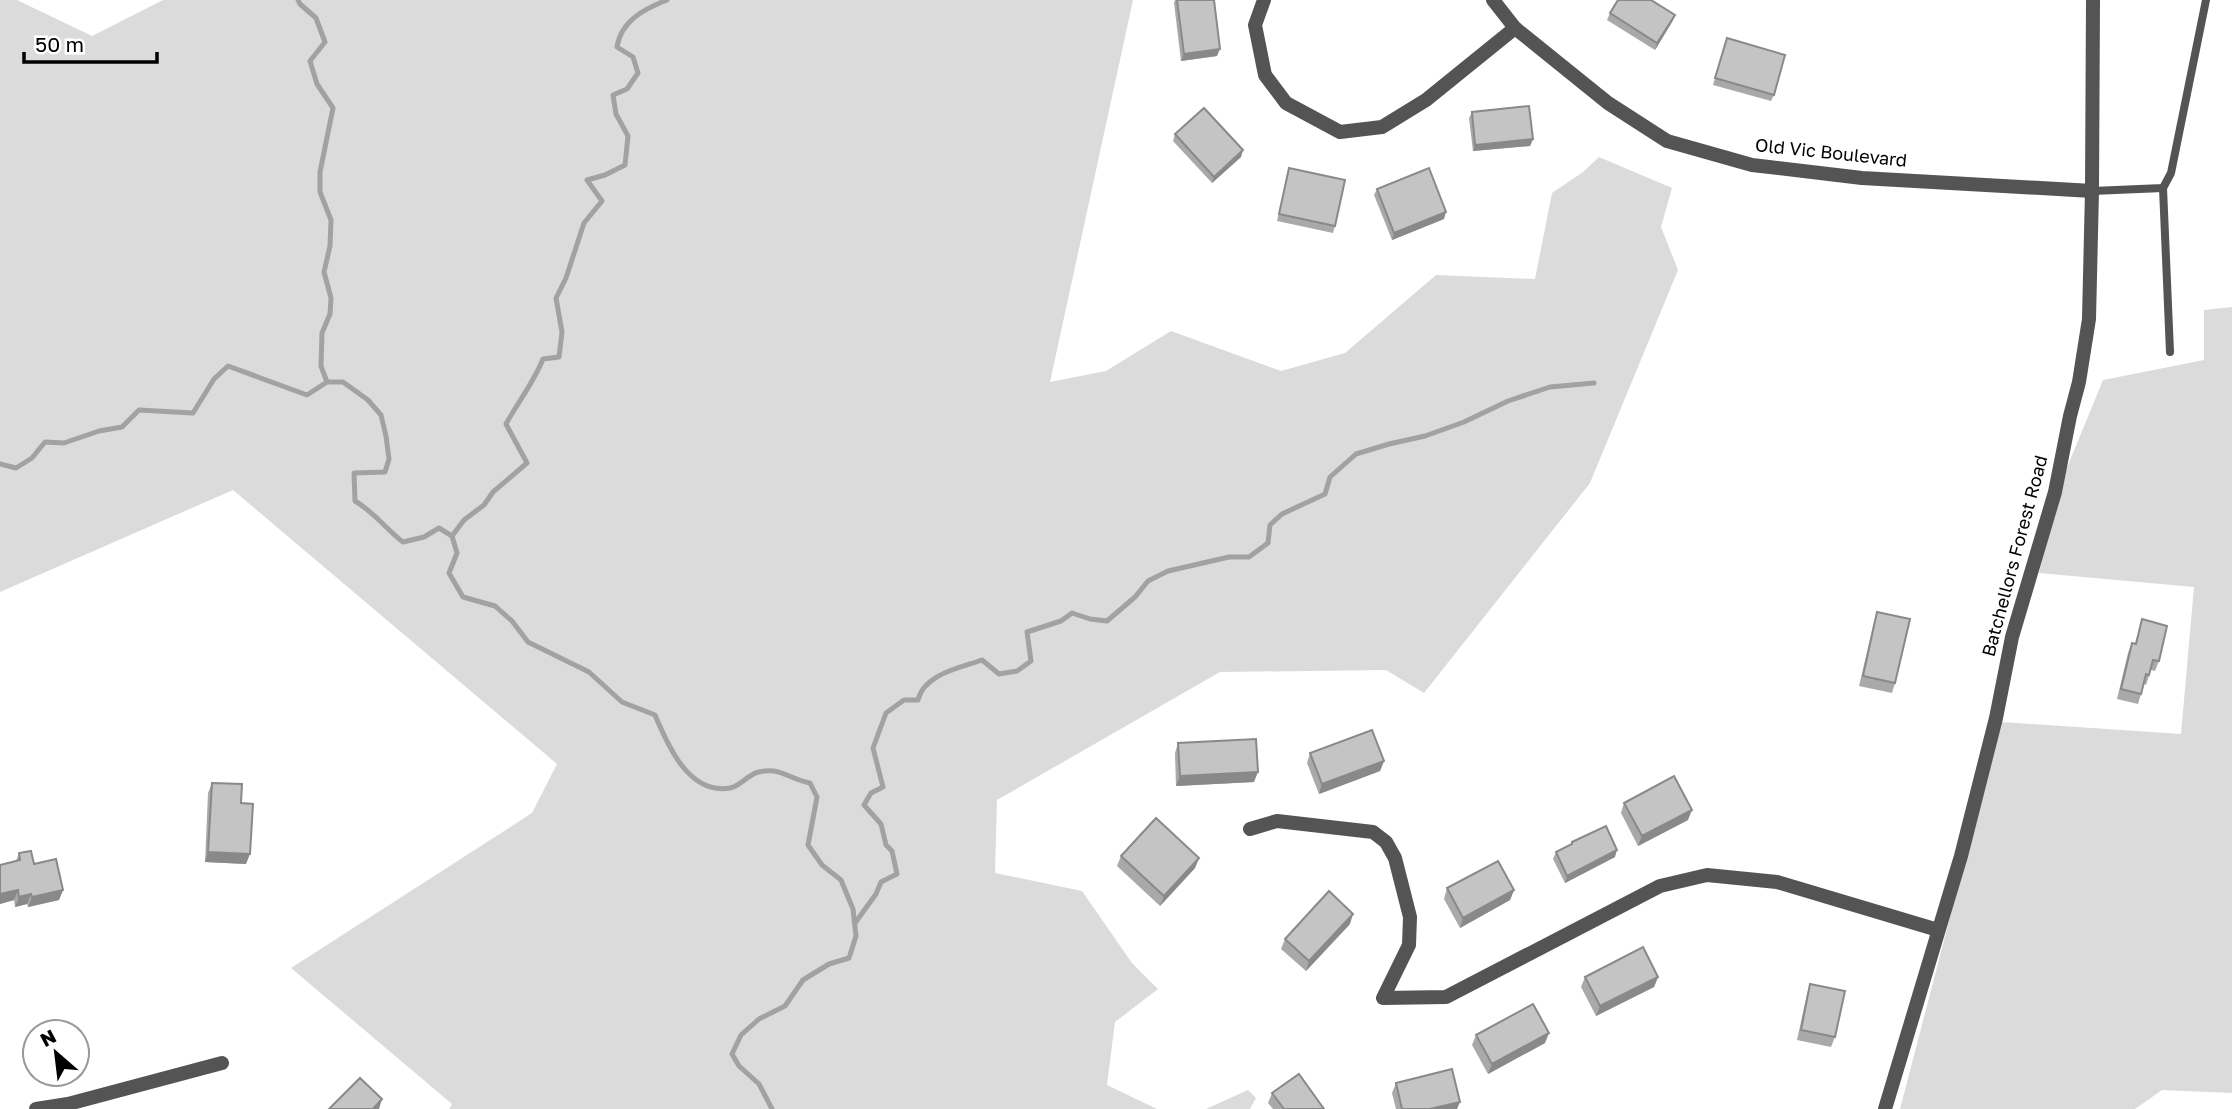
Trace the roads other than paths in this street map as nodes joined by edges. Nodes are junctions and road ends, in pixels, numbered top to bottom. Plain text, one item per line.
1 (1264, 0) edge
2 (1493, 0) edge
3 (2093, 0) edge
4 (2206, 0) edge
5 (1515, 28) junction
6 (2163, 188) junction
7 (2092, 191) junction
8 (2170, 352) dead end
9 (1250, 829) dead end
10 (1938, 930) junction
11 (222, 1063) dead end
12 (36, 1109) edge
13 (1885, 1109) edge

1 - 5 street
2 - 5 street, Old Vic Boulevard
3 - 7 street, Batchellors Forest Road
4 - 6 lane
5 - 7 street, Old Vic Boulevard
6 - 7 lane
6 - 8 lane
7 - 10 street, Batchellors Forest Road
9 - 10 street
10 - 13 street, Batchellors Forest Road
11 - 12 street

